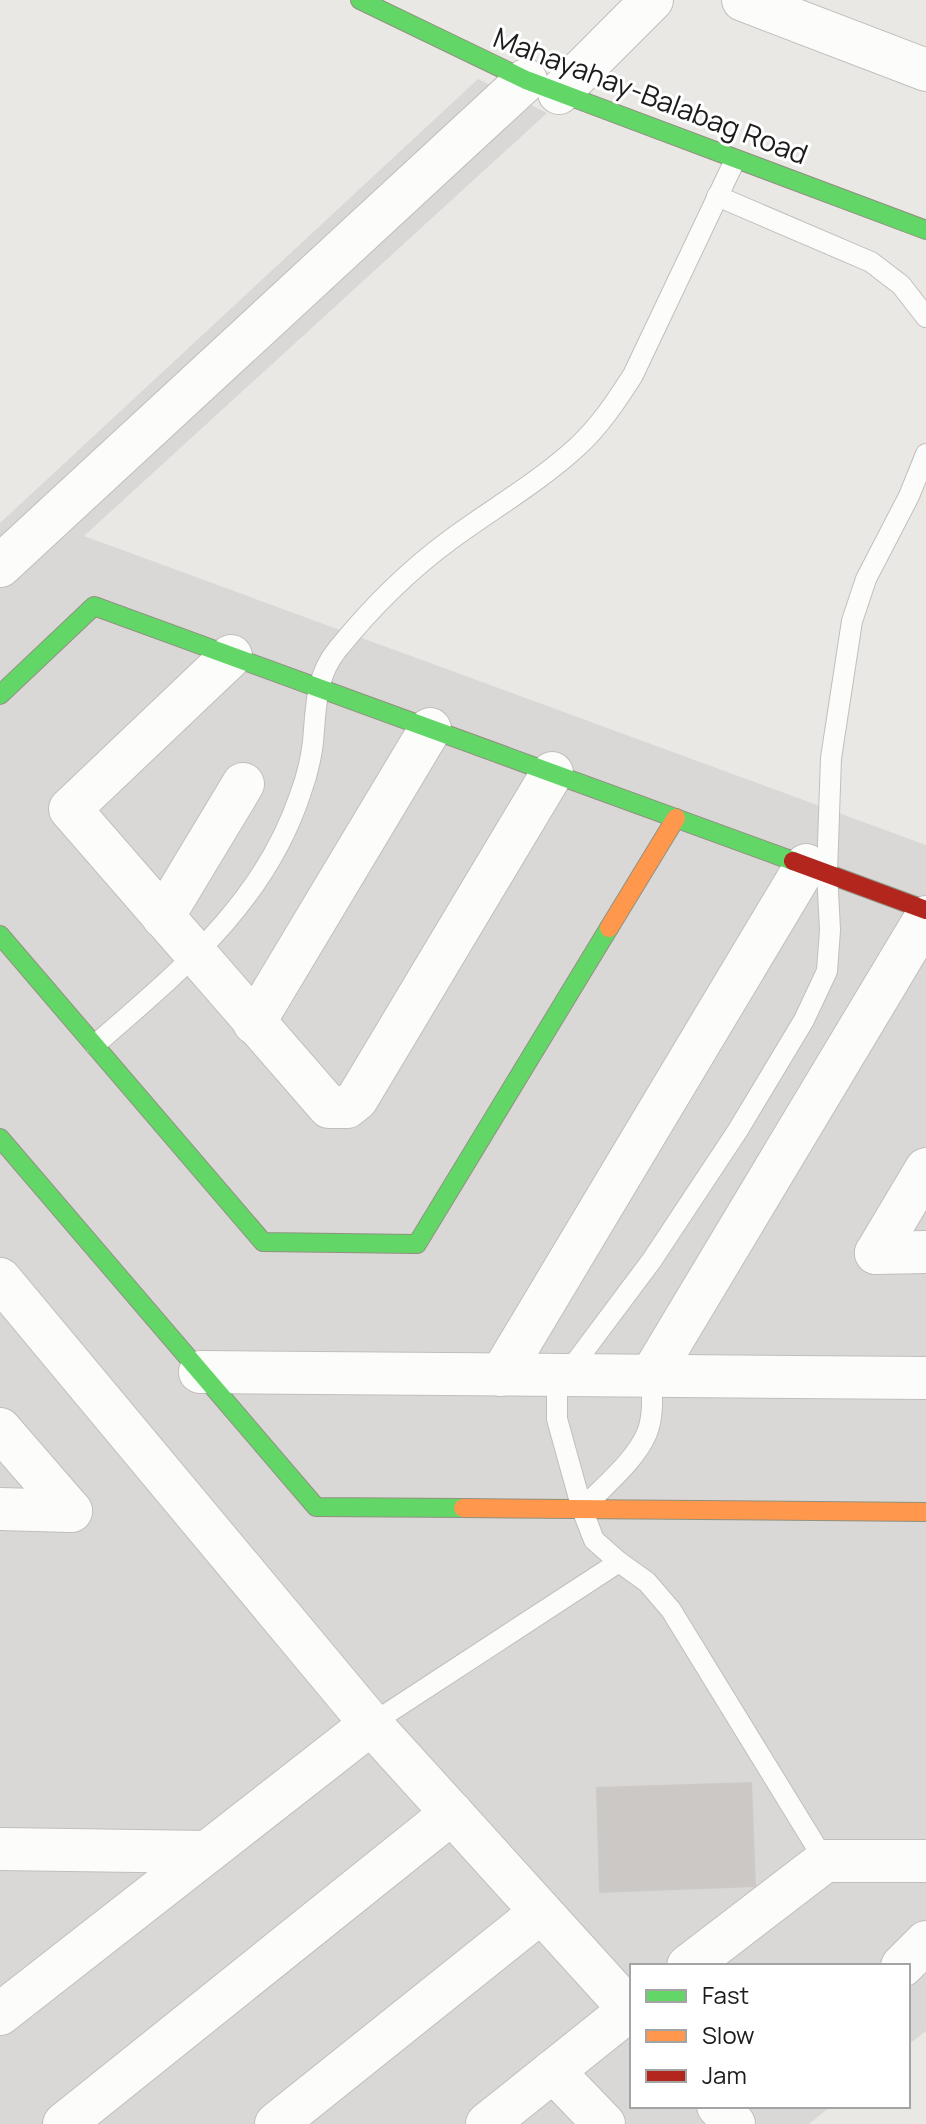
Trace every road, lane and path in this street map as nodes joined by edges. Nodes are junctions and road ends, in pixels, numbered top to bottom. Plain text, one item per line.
1 (360, 0) edge
2 (652, 0) edge
3 (743, 0) edge
4 (926, 70) edge
5 (543, 86) junction
6 (735, 160) junction
7 (717, 196) junction
8 (926, 230) edge
9 (926, 317) edge
10 (926, 454) edge
11 (0, 566) edge
12 (231, 656) junction
13 (317, 688) junction
14 (0, 695) edge
15 (430, 729) junction
16 (552, 773) junction
17 (243, 784) dead end
18 (676, 818) junction
19 (816, 869) junction
20 (926, 910) edge
21 (163, 917) junction
22 (926, 917) edge
23 (0, 935) edge
24 (196, 956) junction
25 (254, 1023) junction
26 (95, 1045) junction
27 (0, 1138) edge
28 (926, 1169) edge
29 (926, 1252) edge
30 (0, 1279) edge
31 (200, 1372) junction
32 (501, 1375) junction
33 (566, 1375) junction
34 (651, 1376) junction
35 (926, 1378) edge
36 (0, 1429) edge
37 (0, 1509) edge
38 (582, 1509) junction
39 (926, 1512) edge
40 (619, 1562) junction
41 (371, 1724) junction
42 (452, 1813) junction
43 (0, 1849) edge
44 (207, 1852) junction
45 (825, 1861) junction
46 (926, 1861) edge
47 (541, 1912) junction
48 (926, 1942) edge
49 (709, 1960) edge
50 (904, 1964) edge
51 (630, 2009) edge
52 (630, 2011) edge
53 (0, 2014) edge
54 (553, 2071) junction
55 (720, 2108) edge
56 (64, 2124) edge
57 (276, 2124) edge
58 (487, 2124) edge
59 (604, 2124) edge
60 (734, 2124) edge

1 - 5 street, Mahayahay-Balabag Road
2 - 5 street
3 - 4 street
5 - 6 street, Mahayahay-Balabag Road
5 - 11 street
6 - 7 lane
6 - 8 street, Mahayahay-Balabag Road
7 - 9 lane
7 - 13 lane
10 - 19 lane
12 - 13 street
12 - 14 street
12 - 21 street
13 - 15 street
13 - 24 lane
15 - 16 street
15 - 25 street
16 - 18 street
16 - 25 street
17 - 21 street
18 - 19 street
18 - 26 street
19 - 20 street
19 - 32 street
19 - 33 lane
21 - 24 street
22 - 34 street
23 - 26 street
24 - 25 street
24 - 26 lane
27 - 31 street
28 - 29 street
30 - 41 street
31 - 32 street
31 - 38 street
32 - 33 street
33 - 34 street
33 - 38 lane
34 - 35 street
34 - 38 lane
36 - 37 street
38 - 39 street
38 - 40 lane
40 - 41 lane
40 - 45 lane
41 - 42 street
41 - 44 street
42 - 47 street
42 - 56 street
43 - 44 street
44 - 53 street
45 - 46 street
45 - 49 street
47 - 51 street
47 - 57 street
48 - 50 street
52 - 54 street
54 - 58 street
54 - 59 street
55 - 60 street

